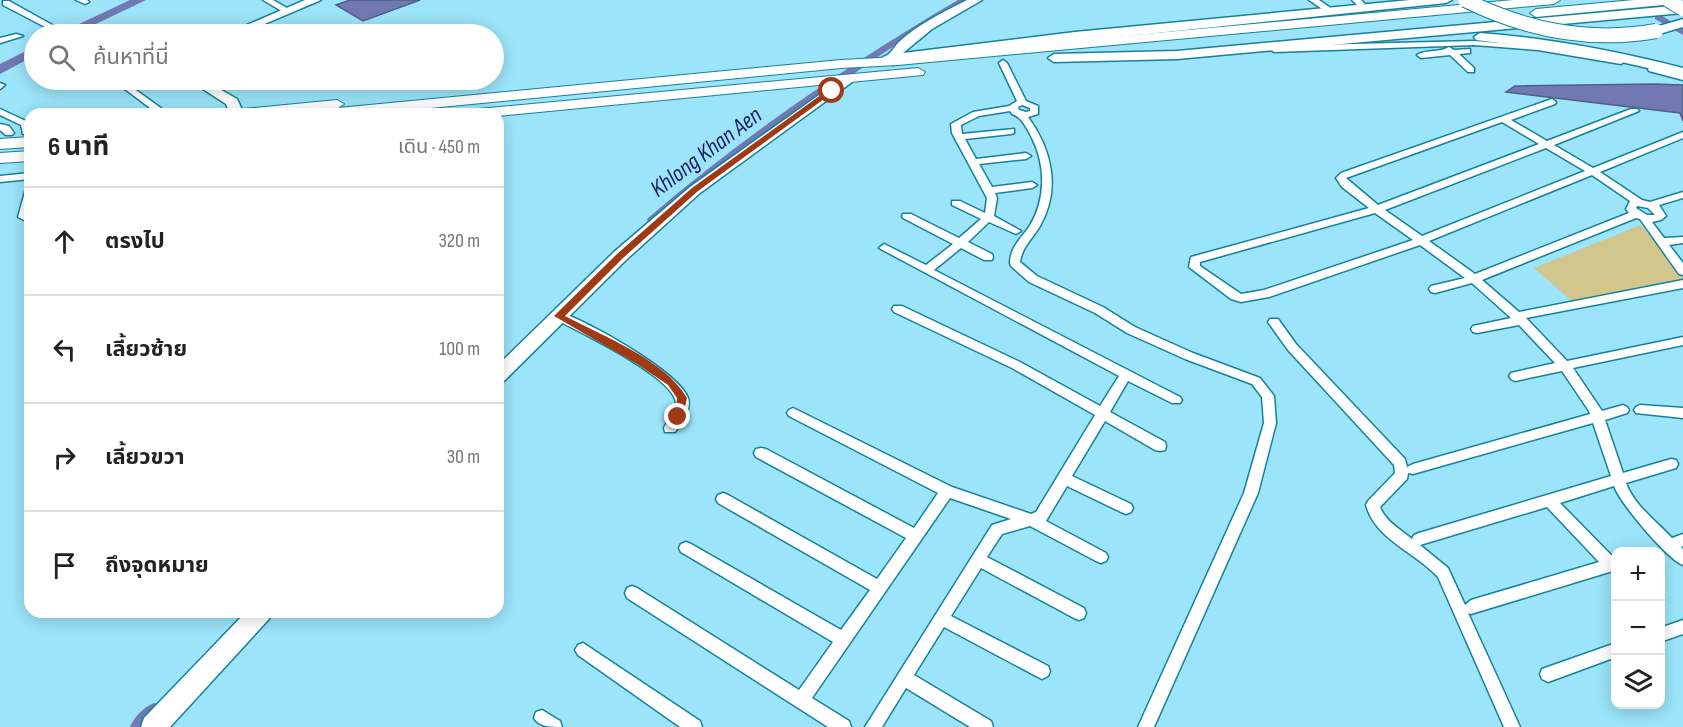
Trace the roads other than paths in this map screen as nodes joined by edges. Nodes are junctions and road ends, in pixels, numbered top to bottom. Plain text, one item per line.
1 (267, 0) edge
2 (315, 0) edge
3 (975, 0) edge
4 (1313, 0) edge
5 (1428, 0) edge
6 (1446, 0) edge
7 (1465, 0) edge
8 (1554, 0) edge
9 (1668, 0) edge
10 (1674, 0) edge
11 (1538, 1) edge
12 (1358, 2) edge
13 (1391, 2) edge
14 (7, 3) edge
15 (1328, 9) junction
16 (1683, 9) edge
17 (288, 11) junction
18 (1499, 16) junction
19 (1214, 22) junction
20 (1682, 23) edge
21 (46, 24) edge
22 (256, 24) edge
23 (19, 36) dead end
24 (1368, 39) junction
25 (0, 41) edge
26 (1438, 43) junction
27 (1258, 48) junction
28 (1451, 51) junction
29 (1486, 51) dead end
30 (1421, 55) dead end
31 (1054, 58) junction
32 (888, 60) junction
33 (1003, 63) junction
34 (1471, 70) dead end
35 (1683, 72) edge
36 (843, 74) junction
37 (1683, 77) edge
38 (131, 90) edge
39 (212, 90) edge
40 (1552, 102) dead end
41 (156, 108) edge
42 (234, 108) edge
43 (361, 108) edge
44 (1019, 108) junction
45 (504, 111) edge
46 (1634, 111) dead end
47 (0, 112) edge
48 (1503, 119) junction
49 (24, 124) edge
50 (1011, 131) dead end
51 (2, 134) edge
52 (24, 135) edge
53 (1683, 135) edge
54 (960, 137) junction
55 (1546, 144) junction
56 (24, 156) edge
57 (1026, 156) dead end
58 (0, 158) edge
59 (974, 162) junction
60 (24, 168) edge
61 (0, 170) edge
62 (1593, 172) junction
63 (24, 177) edge
64 (0, 179) edge
65 (1032, 185) dead end
66 (988, 190) junction
67 (1683, 195) edge
68 (956, 203) dead end
69 (1645, 204) junction
70 (1377, 209) junction
71 (907, 216) dead end
72 (1640, 216) junction
73 (987, 218) junction
74 (1016, 231) dead end
75 (1683, 240) edge
76 (1420, 241) junction
77 (1661, 242) junction
78 (960, 243) junction
79 (884, 248) dead end
80 (988, 257) dead end
81 (927, 270) junction
82 (1683, 271) edge
83 (1474, 279) junction
84 (1683, 284) edge
85 (1435, 289) dead end
86 (898, 309) dead end
87 (559, 316) junction
88 (1519, 318) junction
89 (1274, 322) dead end
90 (1477, 329) dead end
91 (1683, 341) edge
92 (1564, 365) junction
93 (504, 370) edge
94 (1126, 374) junction
95 (1515, 376) dead end
96 (1176, 400) dead end
97 (1623, 410) dead end
98 (1640, 410) dead end
99 (793, 413) dead end
100 (1683, 413) edge
101 (1102, 414) junction
102 (1598, 417) junction
103 (670, 428) dead end
104 (1160, 446) dead end
105 (761, 453) dead end
106 (1671, 465) dead end
107 (1413, 469) dead end
108 (1064, 478) junction
109 (1617, 481) junction
110 (947, 491) junction
111 (723, 499) dead end
112 (1551, 502) junction
113 (1126, 508) dead end
114 (1031, 520) junction
115 (916, 536) junction
116 (1419, 539) dead end
117 (1683, 540) edge
118 (1668, 545) junction
119 (686, 549) dead end
120 (1101, 557) dead end
121 (978, 559) junction
122 (1683, 559) edge
123 (1611, 562) edge
124 (1611, 565) edge
125 (880, 588) junction
126 (632, 593) dead end
127 (1471, 607) dead end
128 (1079, 613) dead end
129 (255, 618) edge
130 (941, 618) junction
131 (1683, 627) edge
132 (1665, 633) edge
133 (844, 640) junction
134 (583, 650) dead end
135 (1611, 652) edge
136 (1042, 671) dead end
137 (1548, 674) dead end
138 (904, 678) junction
139 (801, 700) junction
140 (153, 727) edge
141 (694, 727) edge
142 (843, 727) edge
143 (873, 727) edge
144 (986, 727) edge
145 (1146, 727) edge
146 (1512, 727) edge

1 - 17 street
2 - 17 main road
3 - 32 main road
4 - 15 street
5 - 13 main road
6 - 13 main road
7 - 18 main road, bridge
8 - 11 main road
9 - 16 main road, bridge
10 - 18 main road
11 - 32 main road
12 - 13 main road
12 - 15 main road
13 - 19 main road
14 - 21 street
15 - 19 main road
16 - 24 main road
17 - 22 main road
18 - 20 main road, bridge
18 - 31 main road
19 - 32 main road
23 - 25 street
24 - 27 main road
24 - 35 main road
26 - 27 street
26 - 28 street
26 - 37 street
27 - 31 main road
28 - 29 street
28 - 30 street
28 - 34 street
31 - 33 main road
32 - 36 main road
33 - 36 main road
33 - 44 street
36 - 43 main road
36 - 45 main road
36 - 87 main road
38 - 41 street
39 - 42 main road
40 - 48 street
44 - 54 street
44 - 145 street
46 - 55 street
47 - 49 street
48 - 55 street
48 - 70 street
50 - 54 street
51 - 52 main road
53 - 62 street
54 - 59 street
55 - 62 street
55 - 70 street
56 - 58 main road
57 - 59 street
59 - 66 street
60 - 61 main road
62 - 69 street
62 - 76 street
63 - 64 street
65 - 66 street
66 - 73 street
67 - 69 street
68 - 73 street
69 - 72 street
69 - 72 street
70 - 76 street
70 - 76 street
71 - 78 street
72 - 77 street
72 - 83 street
73 - 74 street
73 - 78 street
75 - 77 street
76 - 83 street
77 - 82 street
78 - 80 street
78 - 81 street
79 - 81 street
81 - 94 street
83 - 85 street
83 - 88 street
84 - 88 street
86 - 101 street
87 - 93 main road
87 - 103 street
88 - 90 street
88 - 92 street
89 - 146 street
91 - 92 street
92 - 95 street
92 - 102 street
94 - 96 street
94 - 101 street
97 - 102 street
98 - 100 street
99 - 110 street
101 - 104 street
101 - 108 street
102 - 107 street
102 - 109 street
105 - 115 street
106 - 109 street
108 - 113 street
108 - 114 street
109 - 112 street
109 - 118 street
110 - 114 street
110 - 115 street
111 - 125 street
112 - 116 street
112 - 123 street
114 - 120 street
114 - 121 street
115 - 125 street
117 - 118 street
118 - 122 street
119 - 133 street
121 - 128 street
121 - 130 street
124 - 127 street
125 - 133 street
126 - 139 street
129 - 140 main road
130 - 136 street
130 - 138 street
131 - 132 street
133 - 139 street
134 - 141 street
135 - 137 street
138 - 143 street
138 - 144 street
139 - 142 street

